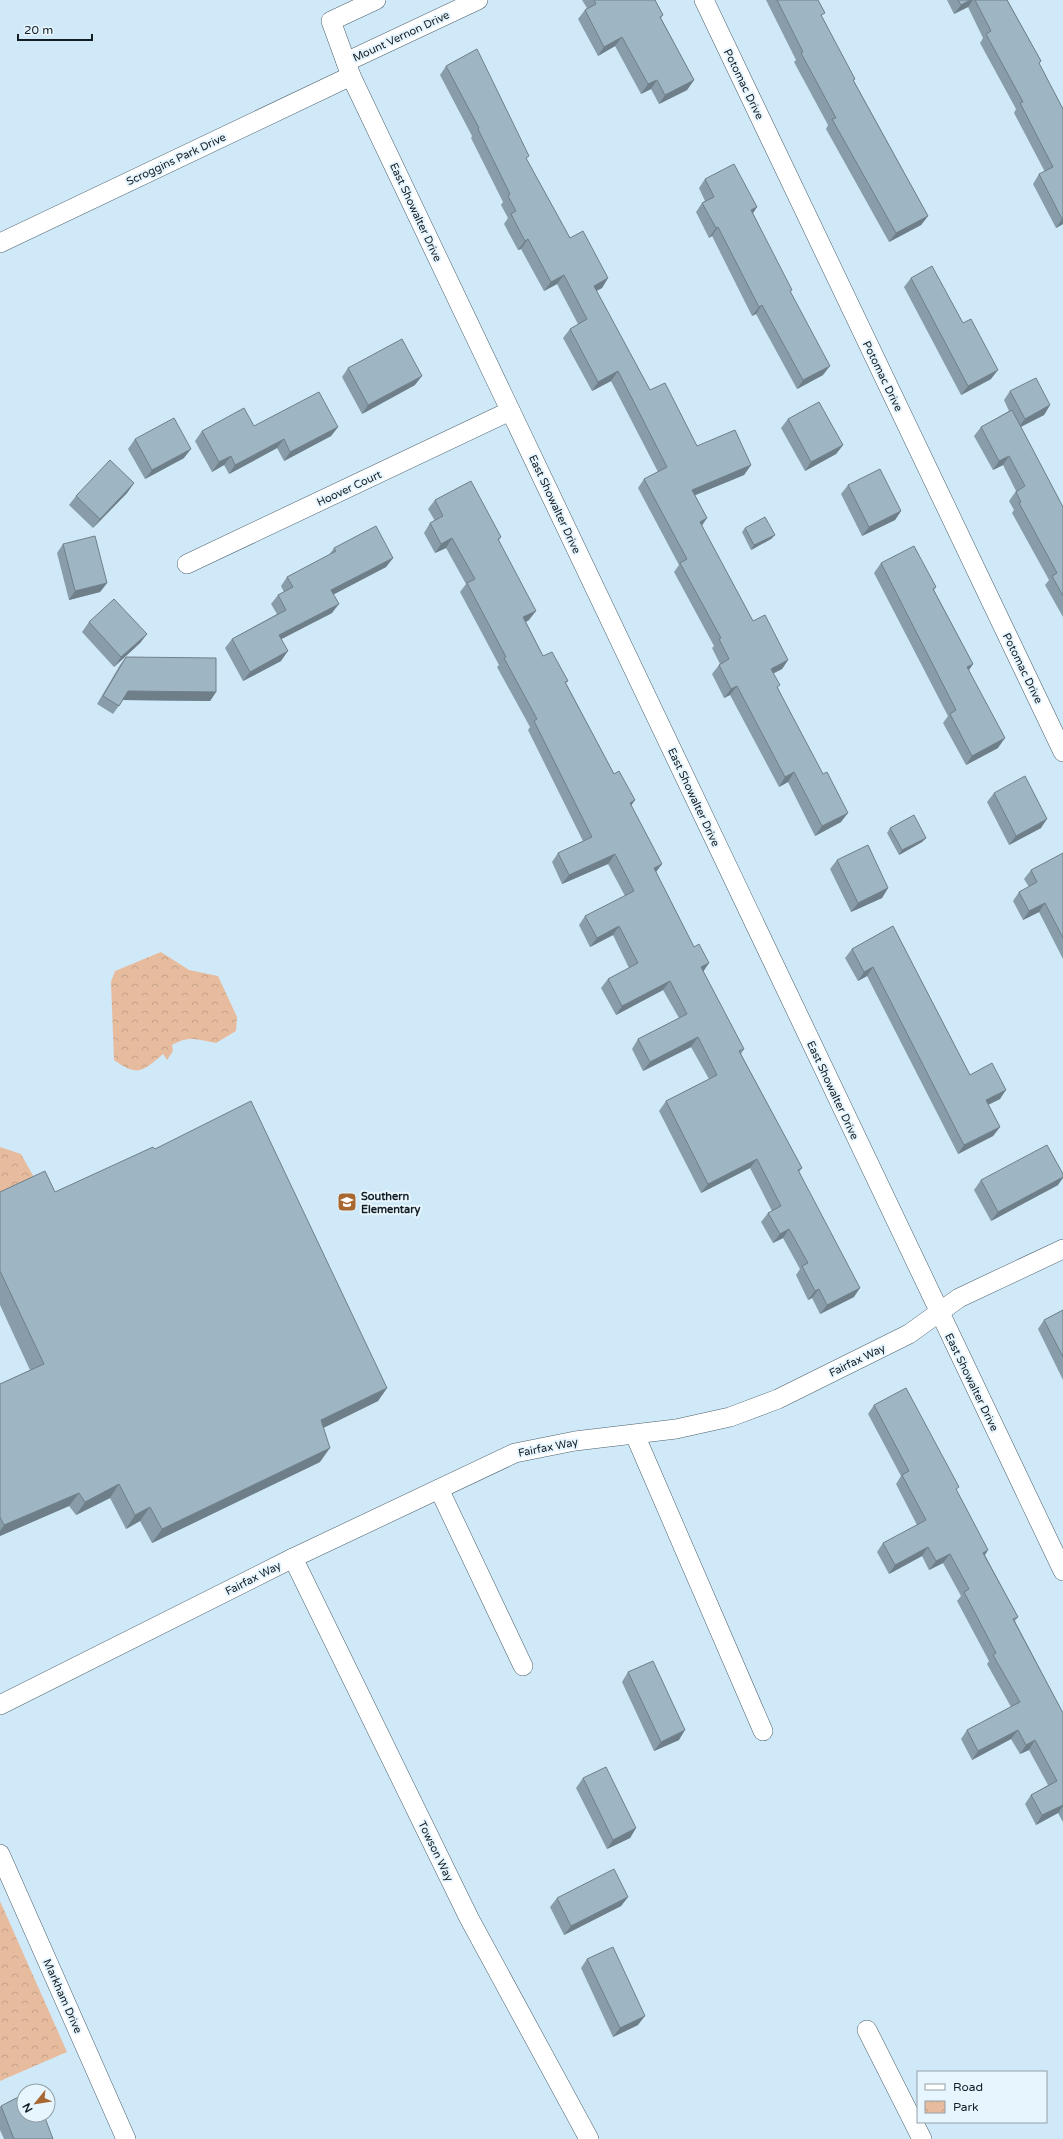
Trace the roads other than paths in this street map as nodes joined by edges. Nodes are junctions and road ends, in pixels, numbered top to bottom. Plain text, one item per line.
1 (376, 0) edge
2 (478, 0) edge
3 (704, 0) edge
4 (348, 69) junction
5 (0, 243) edge
6 (510, 411) junction
7 (187, 564) dead end
8 (1063, 752) edge
9 (1063, 1249) edge
10 (939, 1313) junction
11 (635, 1435) junction
12 (439, 1489) junction
13 (293, 1558) junction
14 (1063, 1571) edge
15 (523, 1666) dead end
16 (0, 1705) edge
17 (763, 1731) dead end
18 (0, 1854) edge
19 (867, 2030) dead end
20 (126, 2139) edge
21 (589, 2139) edge
22 (922, 2139) edge

1 - 4 street, East Showalter Drive
2 - 4 street, Mount Vernon Drive
3 - 8 street, Potomac Drive
4 - 5 street, Scroggins Park Drive
4 - 6 street, East Showalter Drive
6 - 7 street, Hoover Court
6 - 10 street, East Showalter Drive
9 - 10 street, Fairfax Way
10 - 11 street, Fairfax Way
10 - 14 street, East Showalter Drive
11 - 12 street, Fairfax Way
11 - 17 street
12 - 13 street, Fairfax Way
12 - 15 street
13 - 16 street, Fairfax Way
13 - 21 street, Towson Way
18 - 20 street, Markham Drive
19 - 22 street

